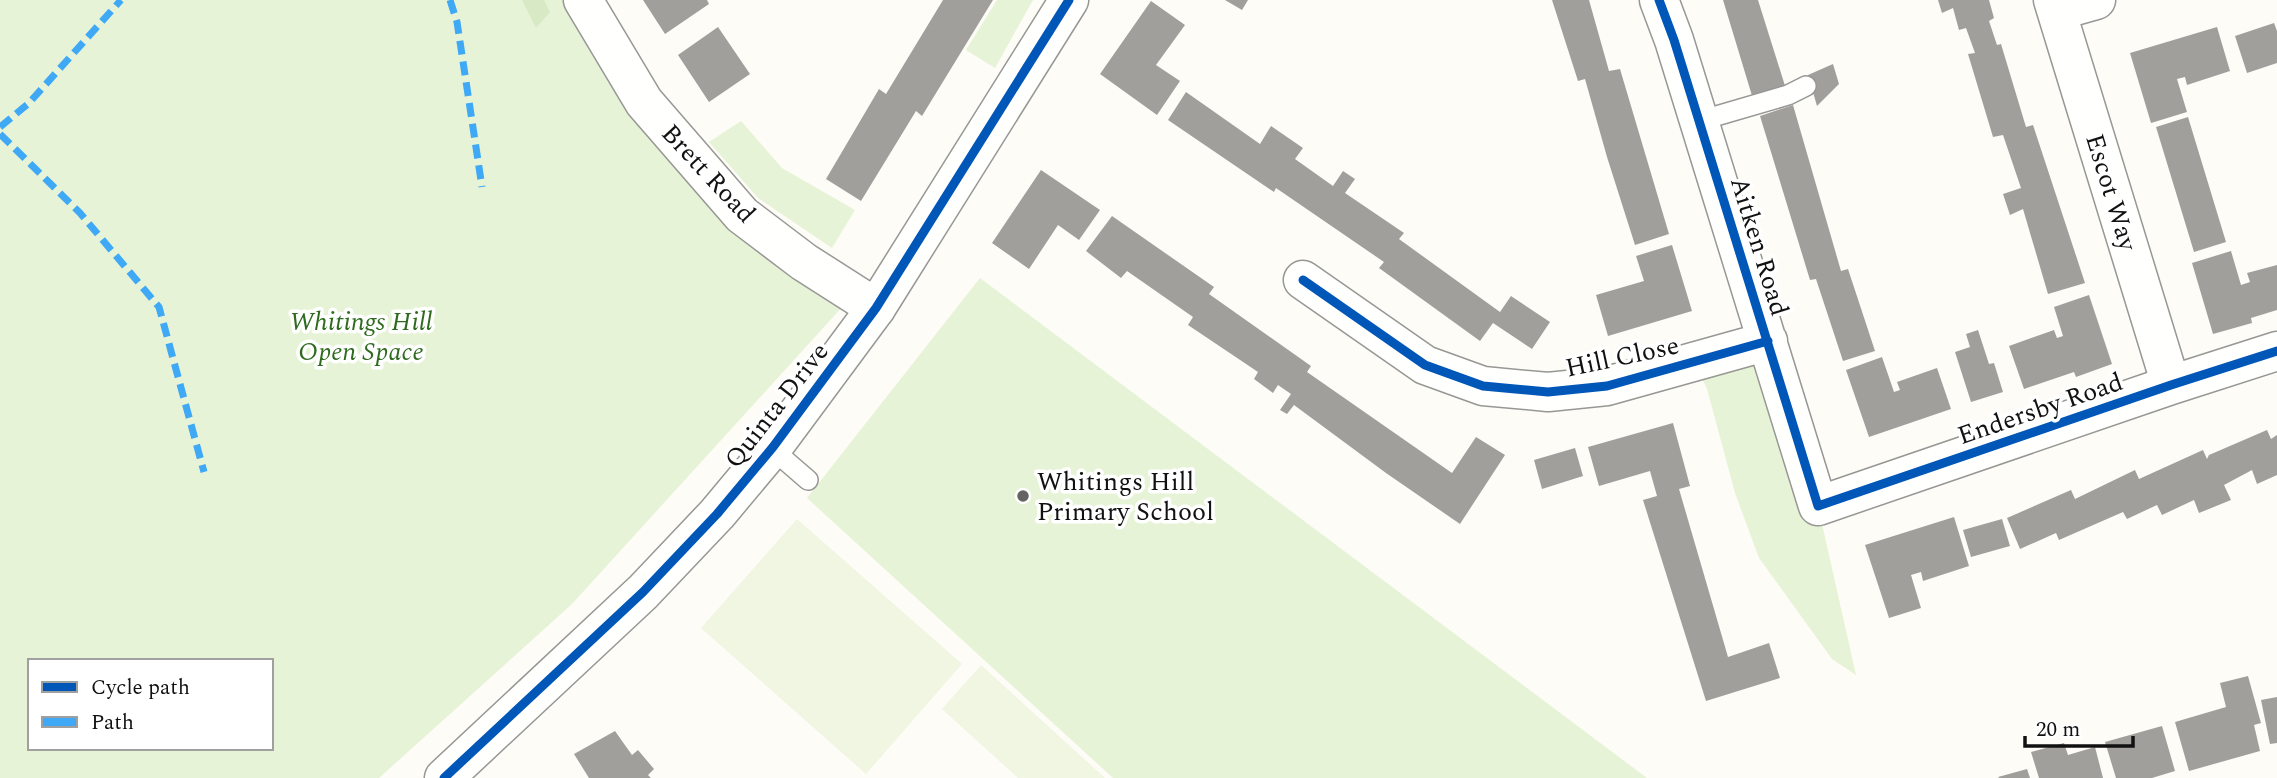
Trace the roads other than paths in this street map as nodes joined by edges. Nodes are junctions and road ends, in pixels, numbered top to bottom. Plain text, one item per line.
1 (583, 0) edge
2 (1069, 0) edge
3 (1658, 0) edge
4 (2096, 0) edge
5 (2055, 6) edge
6 (1806, 86) dead end
7 (1699, 121) junction
8 (1303, 280) dead end
9 (877, 308) junction
10 (1768, 341) junction
11 (2277, 351) edge
12 (2171, 385) junction
13 (771, 448) junction
14 (808, 481) dead end
15 (1818, 506) joint
16 (447, 777) edge

1 - 9 street, Brett Road
2 - 9 street, Quinta Drive
3 - 7 street, Aitken Road
4 - 5 street
5 - 12 street, Escot Way
6 - 7 lane
7 - 10 street, Aitken Road
8 - 10 street, Hill Close
9 - 13 street, Quinta Drive
10 - 15 street, Aitken Road
11 - 12 street, Endersby Road
12 - 15 street, Endersby Road
13 - 14 lane
13 - 16 street, Quinta Drive

